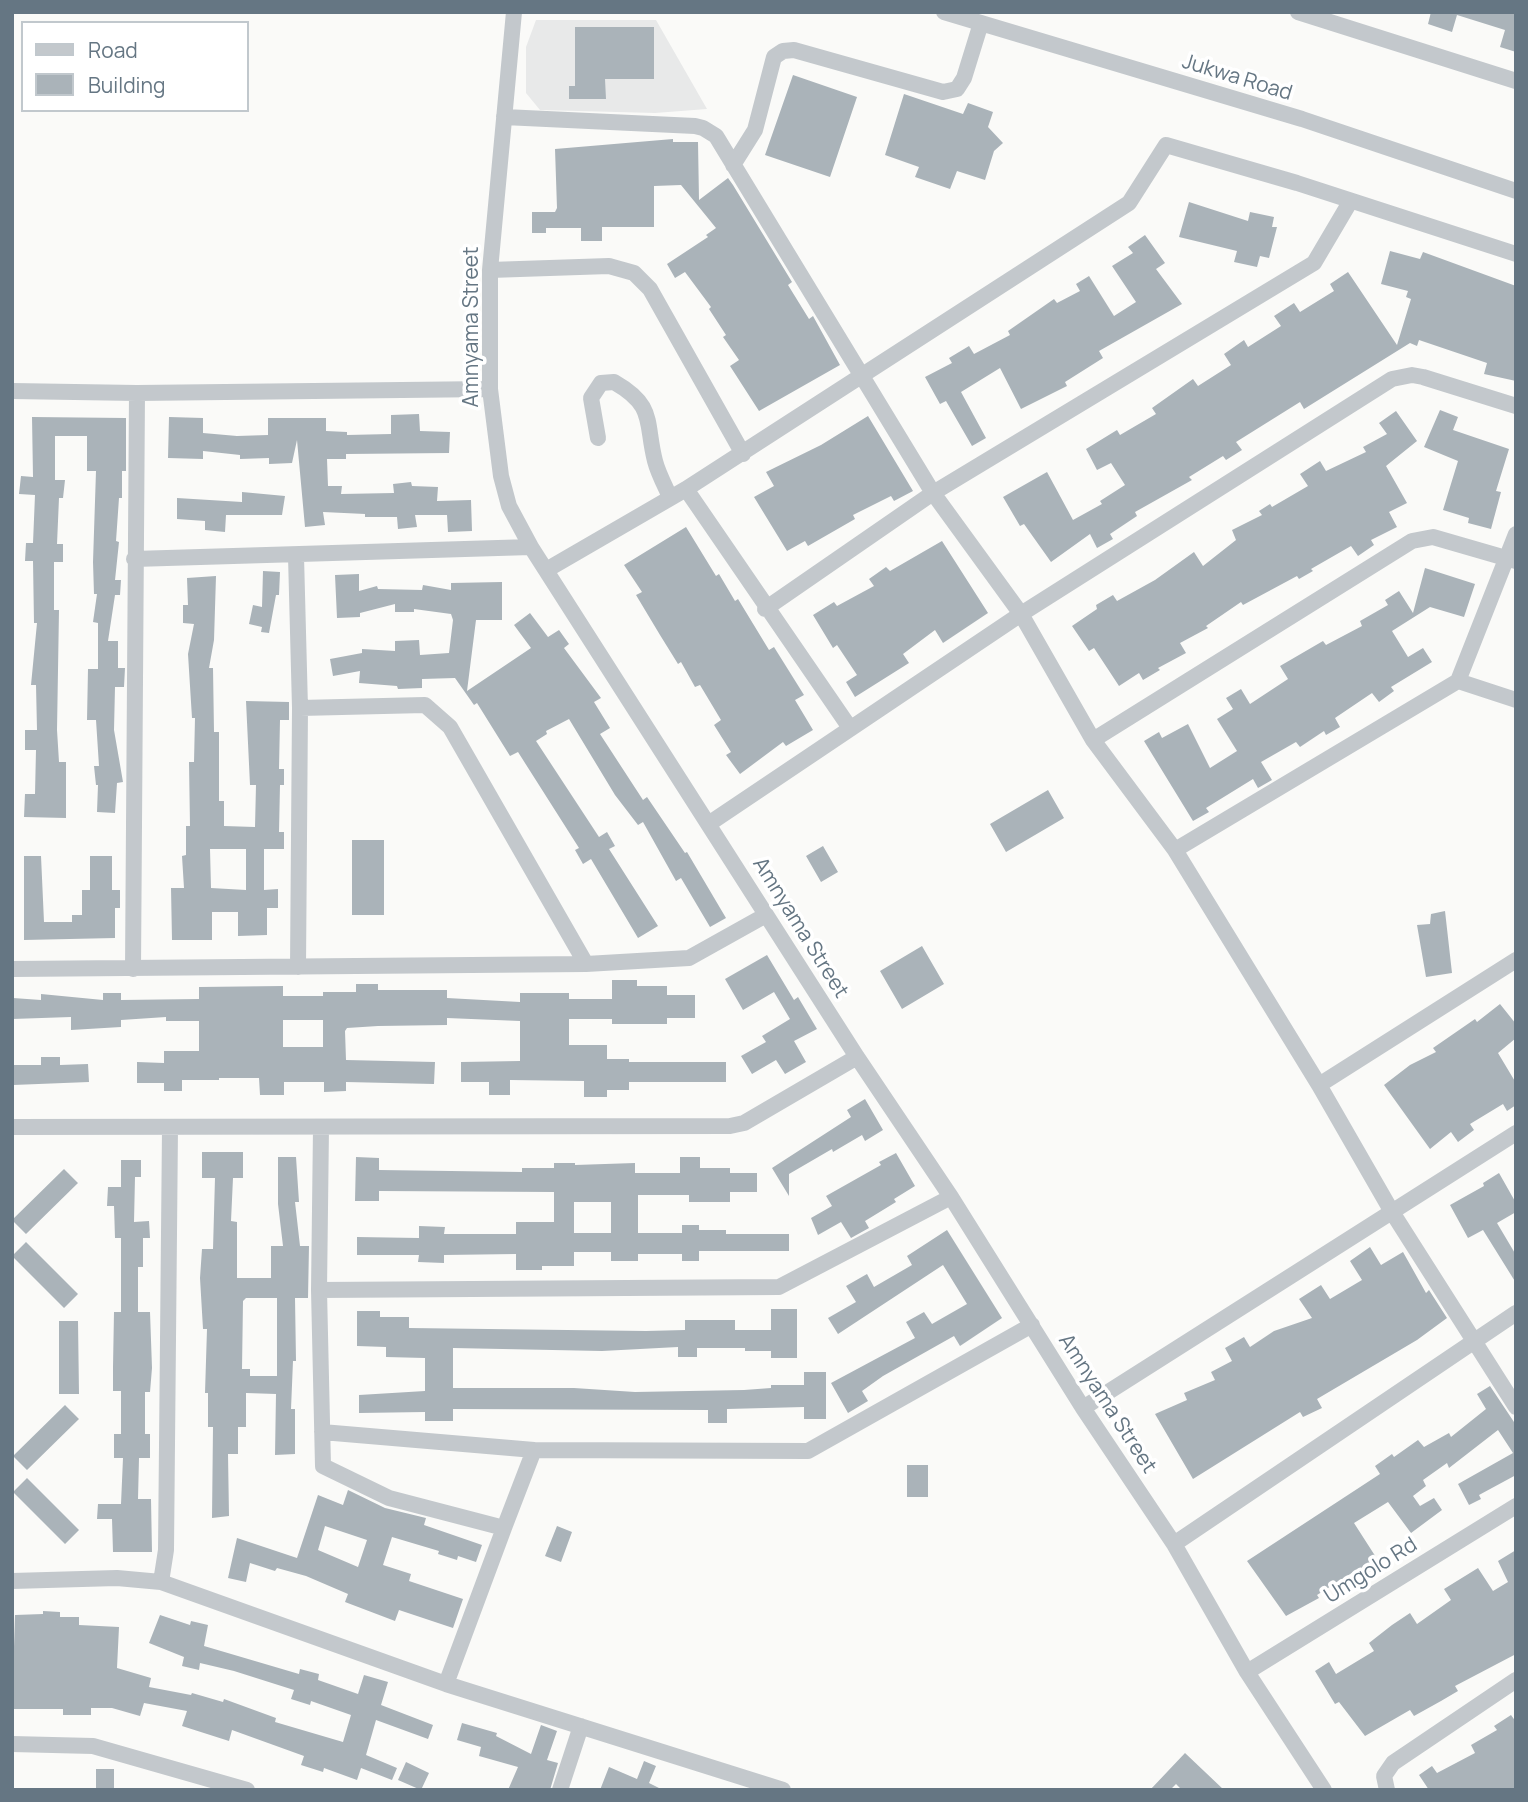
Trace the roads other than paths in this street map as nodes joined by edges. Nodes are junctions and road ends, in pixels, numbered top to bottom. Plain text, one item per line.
1 (514, 12) edge
2 (944, 12) edge
3 (1298, 12) edge
4 (981, 23) junction
5 (1516, 81) edge
6 (504, 117) junction
7 (733, 165) junction
8 (1516, 191) edge
9 (1350, 202) junction
10 (1516, 254) edge
11 (490, 270) junction
12 (863, 377) junction
13 (490, 389) junction
14 (12, 391) edge
15 (137, 393) junction
16 (1516, 406) edge
17 (598, 438) dead end
18 (743, 454) junction
19 (686, 489) junction
20 (933, 493) junction
21 (670, 497) junction
22 (1516, 534) edge
23 (531, 547) junction
24 (296, 556) junction
25 (134, 559) junction
26 (1512, 560) edge
27 (548, 569) junction
28 (765, 609) junction
29 (1021, 614) junction
30 (1458, 681) junction
31 (1516, 700) edge
32 (300, 708) junction
33 (850, 728) junction
34 (1093, 740) junction
35 (710, 823) junction
36 (1175, 850) junction
37 (766, 915) junction
38 (1516, 960) edge
39 (586, 964) junction
40 (298, 967) junction
41 (12, 969) edge
42 (133, 969) junction
43 (857, 1057) junction
44 (1319, 1085) junction
45 (12, 1127) edge
46 (170, 1128) junction
47 (321, 1128) junction
48 (1516, 1133) edge
49 (951, 1197) junction
50 (1392, 1212) junction
51 (319, 1290) junction
52 (1516, 1313) edge
53 (1032, 1325) junction
54 (1471, 1341) junction
55 (1516, 1406) edge
56 (1083, 1408) junction
57 (322, 1432) junction
58 (534, 1450) junction
59 (1516, 1506) edge
60 (505, 1528) junction
61 (1174, 1544) junction
62 (12, 1581) edge
63 (161, 1582) junction
64 (1247, 1672) junction
65 (1516, 1680) edge
66 (446, 1684) junction
67 (581, 1726) junction
68 (12, 1744) edge
69 (247, 1790) edge
70 (560, 1790) edge
71 (783, 1790) edge
72 (1324, 1790) edge
73 (1387, 1790) edge

1 - 6 street, Amnyama Street
2 - 4 street, Jukwa Road
3 - 5 street
4 - 7 street
4 - 8 street, Jukwa Road
6 - 7 street
6 - 11 street, Amnyama Street
7 - 12 street
9 - 10 street
9 - 12 street
9 - 20 street
11 - 13 street, Amnyama Street
11 - 18 street
12 - 18 street
12 - 20 street
13 - 15 street
13 - 23 street, Amnyama Street
14 - 15 street
15 - 25 street
16 - 29 street
17 - 21 street
18 - 19 street
19 - 21 street
19 - 28 street
20 - 28 street
20 - 29 street
21 - 27 street
22 - 26 street
23 - 24 street
23 - 27 street, Amnyama Street
24 - 25 street
24 - 32 street
25 - 42 street
26 - 30 street
26 - 34 street
27 - 35 street, Amnyama Street
28 - 33 street
29 - 33 street
29 - 34 street
30 - 31 street
30 - 36 street
32 - 39 street
32 - 40 street
33 - 35 street
34 - 36 street
35 - 37 street, Amnyama Street
36 - 44 street
37 - 39 street
37 - 43 street, Amnyama Street
38 - 44 street
39 - 40 street
40 - 42 street
41 - 42 street
43 - 47 street
43 - 49 street, Amnyama Street
44 - 50 street
45 - 46 street
46 - 47 street
46 - 63 street
47 - 51 street
48 - 50 street
49 - 51 street
49 - 53 street, Amnyama Street
50 - 54 street
50 - 56 street
51 - 57 street
52 - 54 street
53 - 56 street, Amnyama Street
53 - 58 street
54 - 55 street
54 - 61 street
56 - 61 street, Amnyama Street
57 - 58 street
57 - 60 street
58 - 60 street
59 - 64 street, Umgolo Rd
60 - 66 street
61 - 64 street, Amnyama Street
62 - 63 street
63 - 66 street
64 - 72 street, Amnyama Street
65 - 73 street
66 - 67 street
67 - 70 street
67 - 71 street
68 - 69 street

